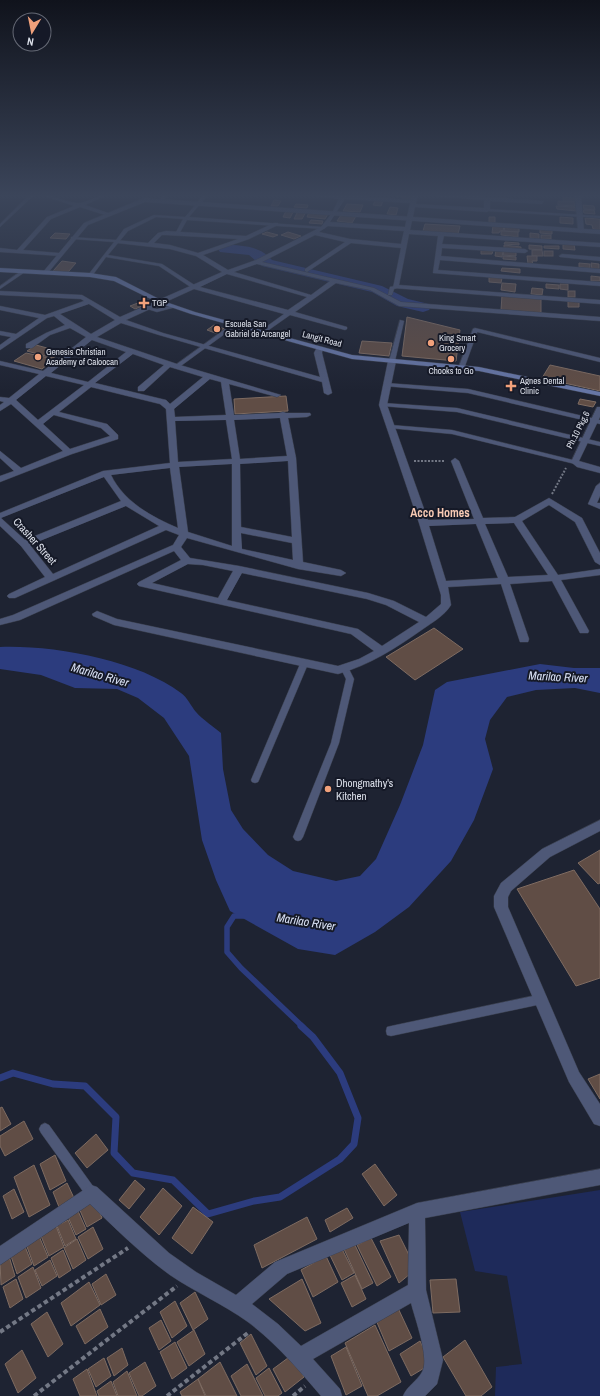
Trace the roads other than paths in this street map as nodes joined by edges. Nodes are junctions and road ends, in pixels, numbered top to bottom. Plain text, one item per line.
1 (55, 260) edge
2 (103, 260) edge
3 (128, 260) edge
4 (207, 260) edge
5 (260, 260) edge
6 (322, 260) edge
7 (400, 260) edge
8 (437, 260) edge
9 (464, 260) edge
10 (525, 260) edge
11 (562, 260) edge
12 (257, 262) junction
13 (525, 265) junction
14 (562, 268) junction
15 (0, 270) edge
16 (307, 270) dead end
17 (600, 271) edge
18 (23, 272) junction
19 (227, 272) junction
20 (45, 273) junction
21 (90, 275) junction
22 (334, 281) junction
23 (600, 284) edge
24 (194, 287) junction
25 (395, 287) junction
26 (0, 288) edge
27 (525, 288) junction
28 (0, 292) edge
29 (390, 294) dead end
30 (312, 297) junction
31 (90, 301) junction
32 (161, 302) junction
33 (600, 302) edge
34 (174, 306) junction
35 (0, 308) edge
36 (146, 308) junction
37 (54, 313) junction
38 (288, 314) junction
39 (44, 317) junction
40 (600, 319) edge
41 (120, 320) junction
42 (402, 321) dead end
43 (234, 325) junction
44 (69, 326) junction
45 (345, 328) dead end
46 (475, 330) joint
47 (0, 333) edge
48 (261, 333) junction
49 (16, 336) junction
50 (90, 338) junction
51 (29, 346) dead end
52 (206, 346) junction
53 (0, 348) edge
54 (320, 349) junction
55 (131, 352) junction
56 (600, 360) edge
57 (392, 361) junction
58 (0, 363) edge
59 (172, 365) junction
60 (462, 366) junction
61 (44, 374) junction
62 (209, 376) junction
63 (326, 380) junction
64 (225, 381) junction
65 (91, 384) junction
66 (386, 385) junction
67 (141, 389) dead end
68 (328, 393) dead end
69 (600, 394) edge
70 (277, 395) dead end
71 (0, 399) edge
72 (12, 401) junction
73 (383, 405) junction
74 (170, 408) junction
75 (0, 409) edge
76 (600, 409) edge
77 (55, 413) junction
78 (283, 414) junction
79 (307, 415) dead end
80 (230, 416) junction
81 (172, 419) junction
82 (597, 421) edge
83 (37, 425) junction
84 (391, 427) junction
85 (584, 440) junction
86 (600, 444) edge
87 (69, 452) junction
88 (0, 453) edge
89 (292, 458) junction
90 (236, 460) junction
91 (455, 461) road end
92 (575, 462) junction
93 (174, 465) junction
94 (600, 470) edge
95 (19, 471) junction
96 (106, 473) junction
97 (0, 479) edge
98 (600, 486) edge
99 (127, 502) junction
100 (600, 506) edge
101 (0, 516) edge
102 (479, 520) junction
103 (517, 520) junction
104 (0, 521) edge
105 (424, 523) junction
106 (165, 526) junction
107 (237, 529) junction
108 (184, 536) junction
109 (296, 541) junction
110 (24, 544) junction
111 (176, 546) junction
112 (237, 550) junction
113 (186, 561) junction
114 (600, 562) edge
115 (298, 566) junction
116 (239, 570) junction
117 (600, 572) edge
118 (342, 573) dead end
119 (555, 578) junction
120 (52, 579) junction
121 (504, 580) junction
122 (443, 584) junction
123 (12, 596) dead end
124 (221, 601) junction
125 (97, 614) dead end
126 (0, 622) edge
127 (427, 622) junction
128 (584, 631) dead end
129 (524, 640) dead end
130 (381, 651) junction
131 (304, 664) junction
132 (345, 669) junction
133 (255, 780) dead end
134 (600, 824) edge
135 (298, 837) dead end
136 (542, 999) junction
137 (391, 1031) dead end
138 (600, 1118) edge
139 (45, 1129) dead end
140 (600, 1177) edge
141 (91, 1193) junction
142 (418, 1211) junction
143 (0, 1256) edge
144 (417, 1290) junction
145 (238, 1305) junction
146 (300, 1357) junction
147 (333, 1396) edge
148 (412, 1396) edge

1 - 20 street
2 - 21 lane
3 - 24 lane
4 - 19 street
5 - 12 street
6 - 16 street
7 - 25 street
8 - 27 street
9 - 13 street
10 - 13 street
11 - 14 street
12 - 19 street
12 - 22 street
13 - 14 street
13 - 27 street
14 - 17 street
15 - 18 main road, Langit Road
18 - 20 main road, Langit Road
18 - 26 lane
19 - 24 street
19 - 30 street
20 - 21 main road, Langit Road
21 - 32 main road, Langit Road
22 - 30 street
22 - 40 street
23 - 27 street
24 - 32 street
24 - 38 street
25 - 27 street
25 - 29 lane
27 - 33 street
28 - 31 street
30 - 38 street
31 - 37 street
31 - 41 street
32 - 34 main road, Langit Road
32 - 36 street
34 - 36 lane
34 - 43 main road, Langit Road
35 - 39 street
36 - 41 street
37 - 39 street
37 - 44 street
38 - 45 street
38 - 48 street
39 - 49 street
41 - 50 street
41 - 52 street
42 - 57 lane
43 - 48 main road, Langit Road
43 - 52 lane
44 - 50 street
44 - 51 street
46 - 56 street
46 - 60 lane
47 - 49 street
48 - 54 main road, Langit Road
49 - 53 street
50 - 55 street
50 - 61 street
52 - 59 lane
52 - 63 street
54 - 57 main road, Langit Road
54 - 63 street
55 - 59 street
55 - 65 street
57 - 60 main road, Langit Road
57 - 66 street
58 - 61 street
59 - 62 street
59 - 67 street
60 - 69 main road, Langit Road
61 - 65 street
61 - 72 street
62 - 64 street
62 - 74 street
63 - 68 street
64 - 70 street
64 - 80 street
65 - 74 street
65 - 77 street
66 - 73 street
66 - 82 lane
71 - 72 street
72 - 75 street
72 - 83 street
73 - 84 street
73 - 85 lane
74 - 81 street
76 - 82 street, Ph.10 Pkg.6
77 - 83 street
77 - 87 street
78 - 79 street
78 - 80 street
78 - 89 street
80 - 81 street
80 - 90 street
81 - 93 street
82 - 85 street, Ph.10 Pkg.6
83 - 87 street
84 - 92 lane
84 - 105 street
85 - 86 lane
85 - 92 street, Ph.10 Pkg.6
87 - 95 street
88 - 95 street
89 - 90 street
89 - 109 street
90 - 93 street
90 - 107 street
91 - 102 street
92 - 94 street
93 - 96 street
93 - 108 street
95 - 97 street
96 - 99 street
96 - 101 street
98 - 100 street
99 - 106 street
99 - 110 street
102 - 103 street
102 - 105 street
102 - 121 street
103 - 114 street
103 - 119 street
104 - 110 street, Crasher Street
105 - 122 street
106 - 108 street
106 - 120 street
107 - 109 street
107 - 112 street
108 - 111 street
108 - 112 street
109 - 115 street
110 - 120 street, Crasher Street
111 - 113 street
111 - 126 street
112 - 115 street
113 - 116 street
113 - 124 street
115 - 118 street
116 - 124 street
116 - 127 street
117 - 119 street
119 - 121 street
119 - 128 street
120 - 123 street
121 - 122 street
121 - 129 street
122 - 127 street
124 - 130 street
125 - 131 street
127 - 130 street
130 - 132 street
131 - 132 street
131 - 133 lane
132 - 135 lane
134 - 136 street
136 - 137 lane
136 - 138 street
139 - 141 lane
140 - 142 street
141 - 143 street
141 - 145 street
142 - 144 street
142 - 145 street
144 - 146 street
144 - 148 street
145 - 146 street
146 - 147 street

